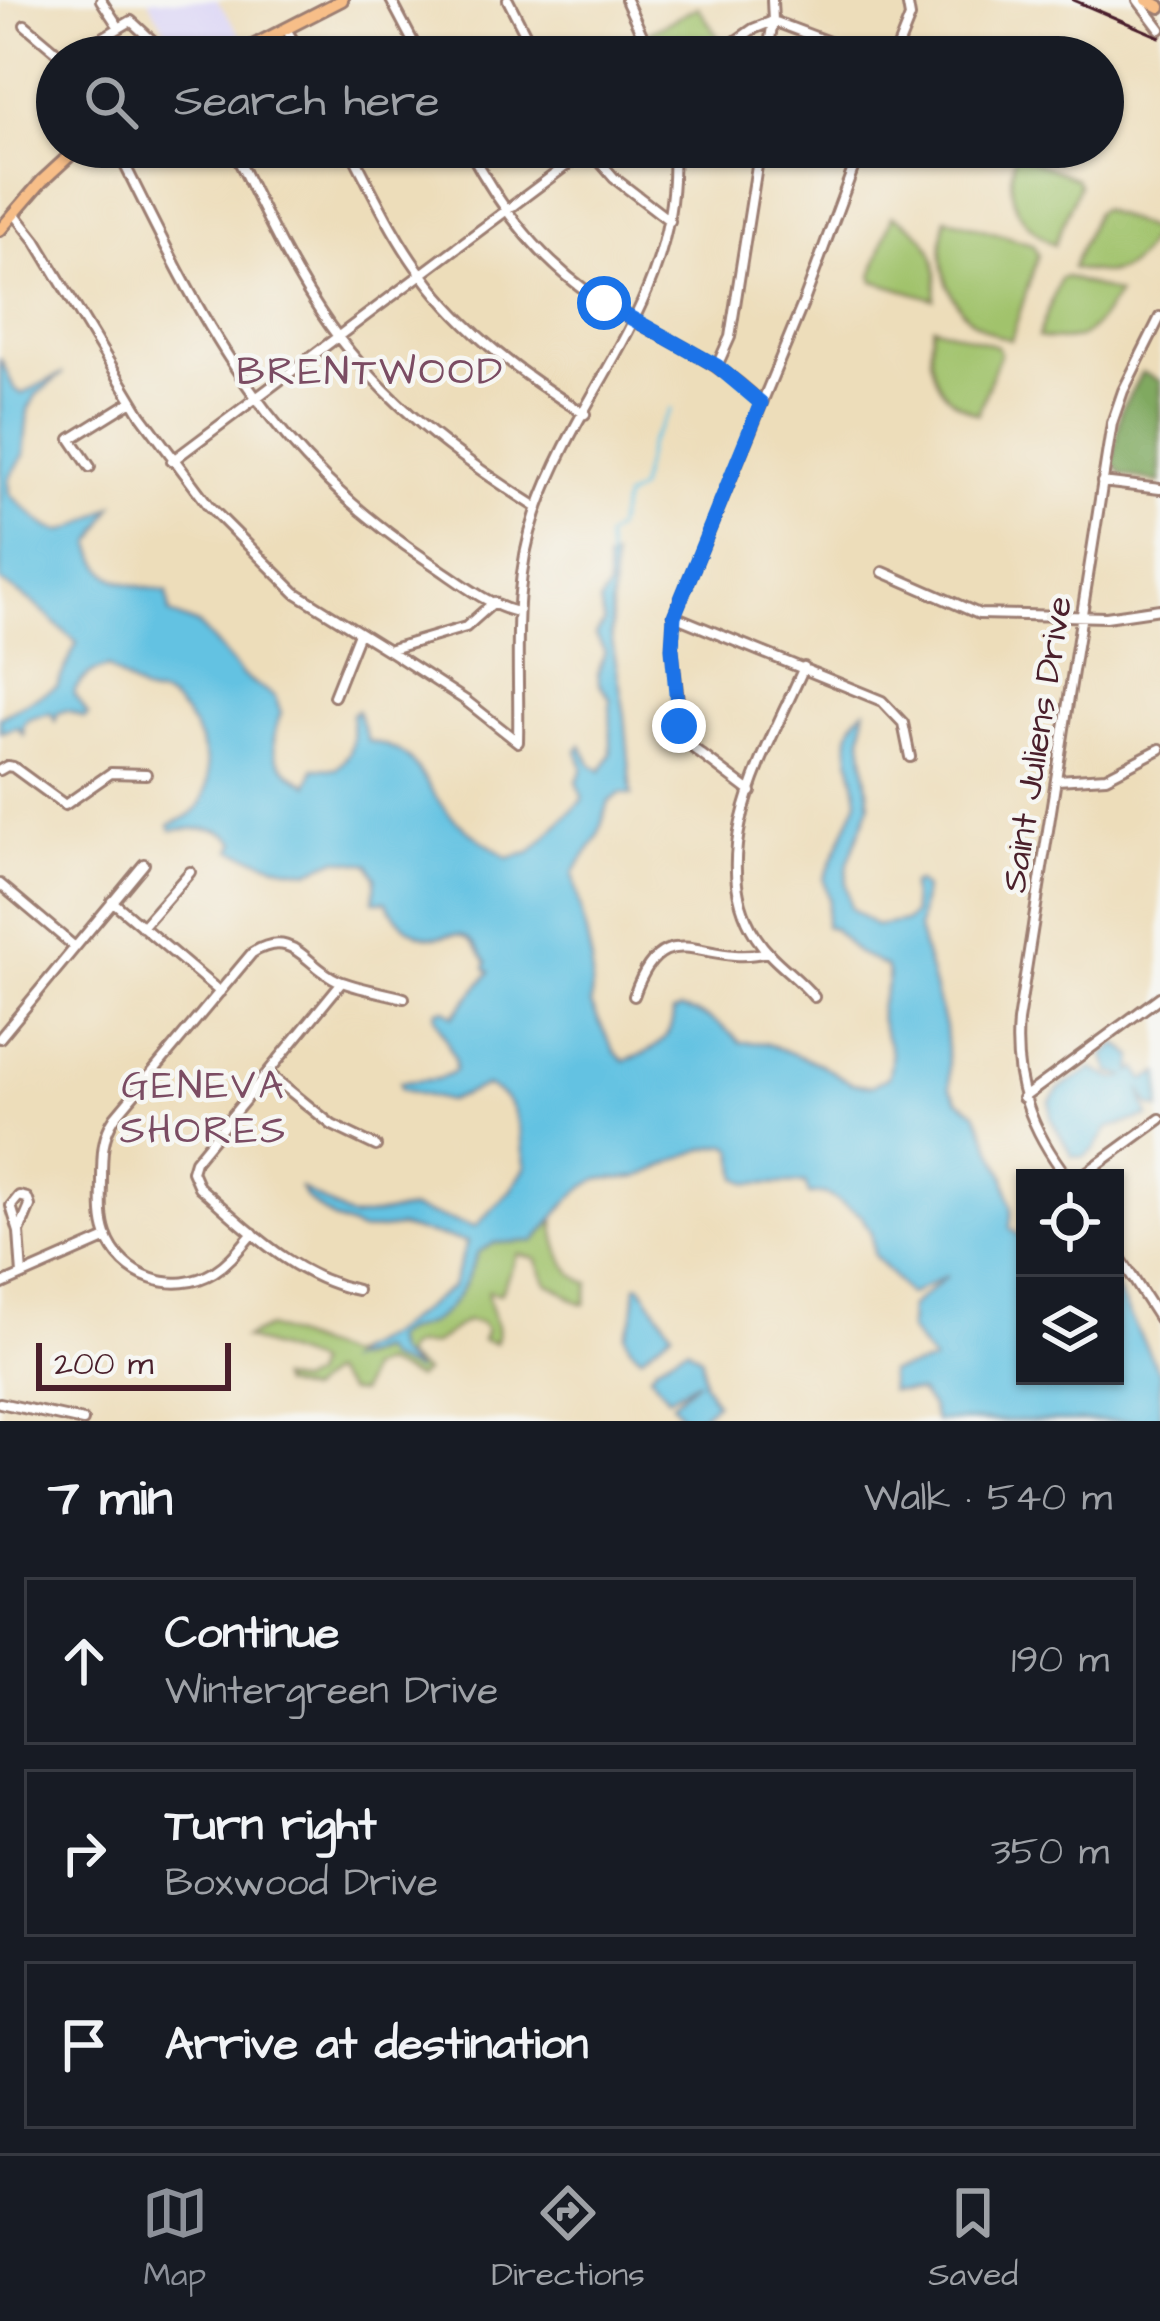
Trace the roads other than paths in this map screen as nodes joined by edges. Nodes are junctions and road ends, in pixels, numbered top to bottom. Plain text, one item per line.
1 (101, 0) edge
2 (342, 0) edge
3 (391, 0) edge
4 (508, 0) edge
5 (626, 0) edge
6 (772, 0) edge
7 (907, 0) edge
8 (1142, 0) edge
9 (1160, 8) edge
10 (773, 21) junction
11 (25, 25) dead end
12 (118, 26) junction
13 (286, 29) junction
14 (1160, 29) edge
15 (38, 36) edge
16 (103, 36) edge
17 (147, 36) edge
18 (272, 36) edge
19 (290, 36) edge
20 (410, 36) edge
21 (526, 36) edge
22 (642, 36) edge
23 (743, 36) edge
24 (770, 36) edge
25 (813, 36) edge
26 (902, 36) edge
27 (58, 168) edge
28 (127, 168) edge
29 (243, 168) edge
30 (361, 168) edge
31 (480, 168) edge
32 (563, 168) edge
33 (608, 168) edge
34 (672, 168) edge
35 (757, 168) edge
36 (853, 168) edge
37 (506, 211) junction
38 (14, 213) junction
39 (670, 221) junction
40 (0, 230) edge
41 (422, 276) junction
42 (1160, 317) edge
43 (635, 320) junction
44 (339, 338) junction
45 (717, 366) junction
46 (132, 400) junction
47 (255, 400) junction
48 (761, 403) junction
49 (584, 414) junction
50 (172, 461) junction
51 (90, 467) dead end
52 (1102, 482) junction
53 (1160, 489) edge
54 (538, 508) junction
55 (883, 572) dead end
56 (494, 602) junction
57 (1160, 609) edge
58 (517, 612) junction
59 (674, 616) junction
60 (1082, 616) junction
61 (359, 632) junction
62 (388, 650) junction
63 (804, 667) junction
64 (334, 696) dead end
65 (1160, 749) edge
66 (910, 757) dead end
67 (0, 770) edge
68 (146, 774) dead end
69 (1057, 780) junction
70 (752, 792) junction
71 (144, 864) dead end
72 (190, 872) dead end
73 (0, 884) edge
74 (112, 901) junction
75 (142, 927) junction
76 (75, 947) junction
77 (766, 952) junction
78 (342, 982) junction
79 (220, 992) junction
80 (634, 996) dead end
81 (814, 997) dead end
82 (1160, 997) edge
83 (404, 998) dead end
84 (0, 1038) edge
85 (268, 1073) junction
86 (1023, 1098) junction
87 (1160, 1119) edge
88 (376, 1146) dead end
89 (1062, 1169) edge
90 (1091, 1169) edge
91 (20, 1232) dead end
92 (253, 1233) junction
93 (107, 1238) junction
94 (1124, 1264) edge
95 (22, 1275) junction
96 (0, 1285) edge
97 (357, 1290) dead end
98 (1160, 1320) edge
99 (0, 1403) edge
100 (71, 1420) edge
101 (83, 1421) edge

1 - 12 street
2 - 13 main road
3 - 20 street
4 - 21 street
5 - 22 street
6 - 10 street
7 - 26 street
8 - 9 main road
8 - 14 street
10 - 23 street
10 - 24 street
10 - 25 street
11 - 15 street
12 - 16 street
12 - 17 street
13 - 18 main road
13 - 19 street
27 - 38 main road
28 - 47 street
29 - 44 street
30 - 41 street
31 - 37 street
32 - 37 street
33 - 39 street
34 - 39 street
35 - 45 street
36 - 48 street
37 - 41 street
37 - 43 street
38 - 40 main road
38 - 46 street
39 - 43 street
41 - 44 street
41 - 49 street
42 - 52 street, Saint Juliens Drive
43 - 45 street
43 - 49 street
44 - 47 street
44 - 54 street
45 - 48 street
46 - 50 street
46 - 51 street
47 - 50 street
47 - 56 street
48 - 59 street
49 - 54 street
50 - 61 street
52 - 53 street
52 - 60 street, Saint Juliens Drive
54 - 58 street
55 - 60 street
56 - 58 street
56 - 62 street
57 - 60 street
58 - 62 street
59 - 63 street
59 - 70 street
60 - 69 street, Saint Juliens Drive
61 - 62 street
61 - 64 street
63 - 66 street
63 - 70 street
65 - 69 street
67 - 68 street
69 - 86 street, Saint Juliens Drive
70 - 77 street
71 - 74 street
72 - 75 street
73 - 76 street
74 - 75 street
74 - 76 street
75 - 79 street
76 - 84 street
77 - 80 street
77 - 81 street
78 - 79 street
78 - 83 street
78 - 85 street
79 - 93 street
82 - 86 street
85 - 88 street
85 - 92 street
86 - 89 street, Saint Juliens Drive
87 - 90 street
91 - 95 street
92 - 93 street
92 - 97 street
93 - 95 street
94 - 98 street
95 - 96 street
99 - 100 street
100 - 101 street

